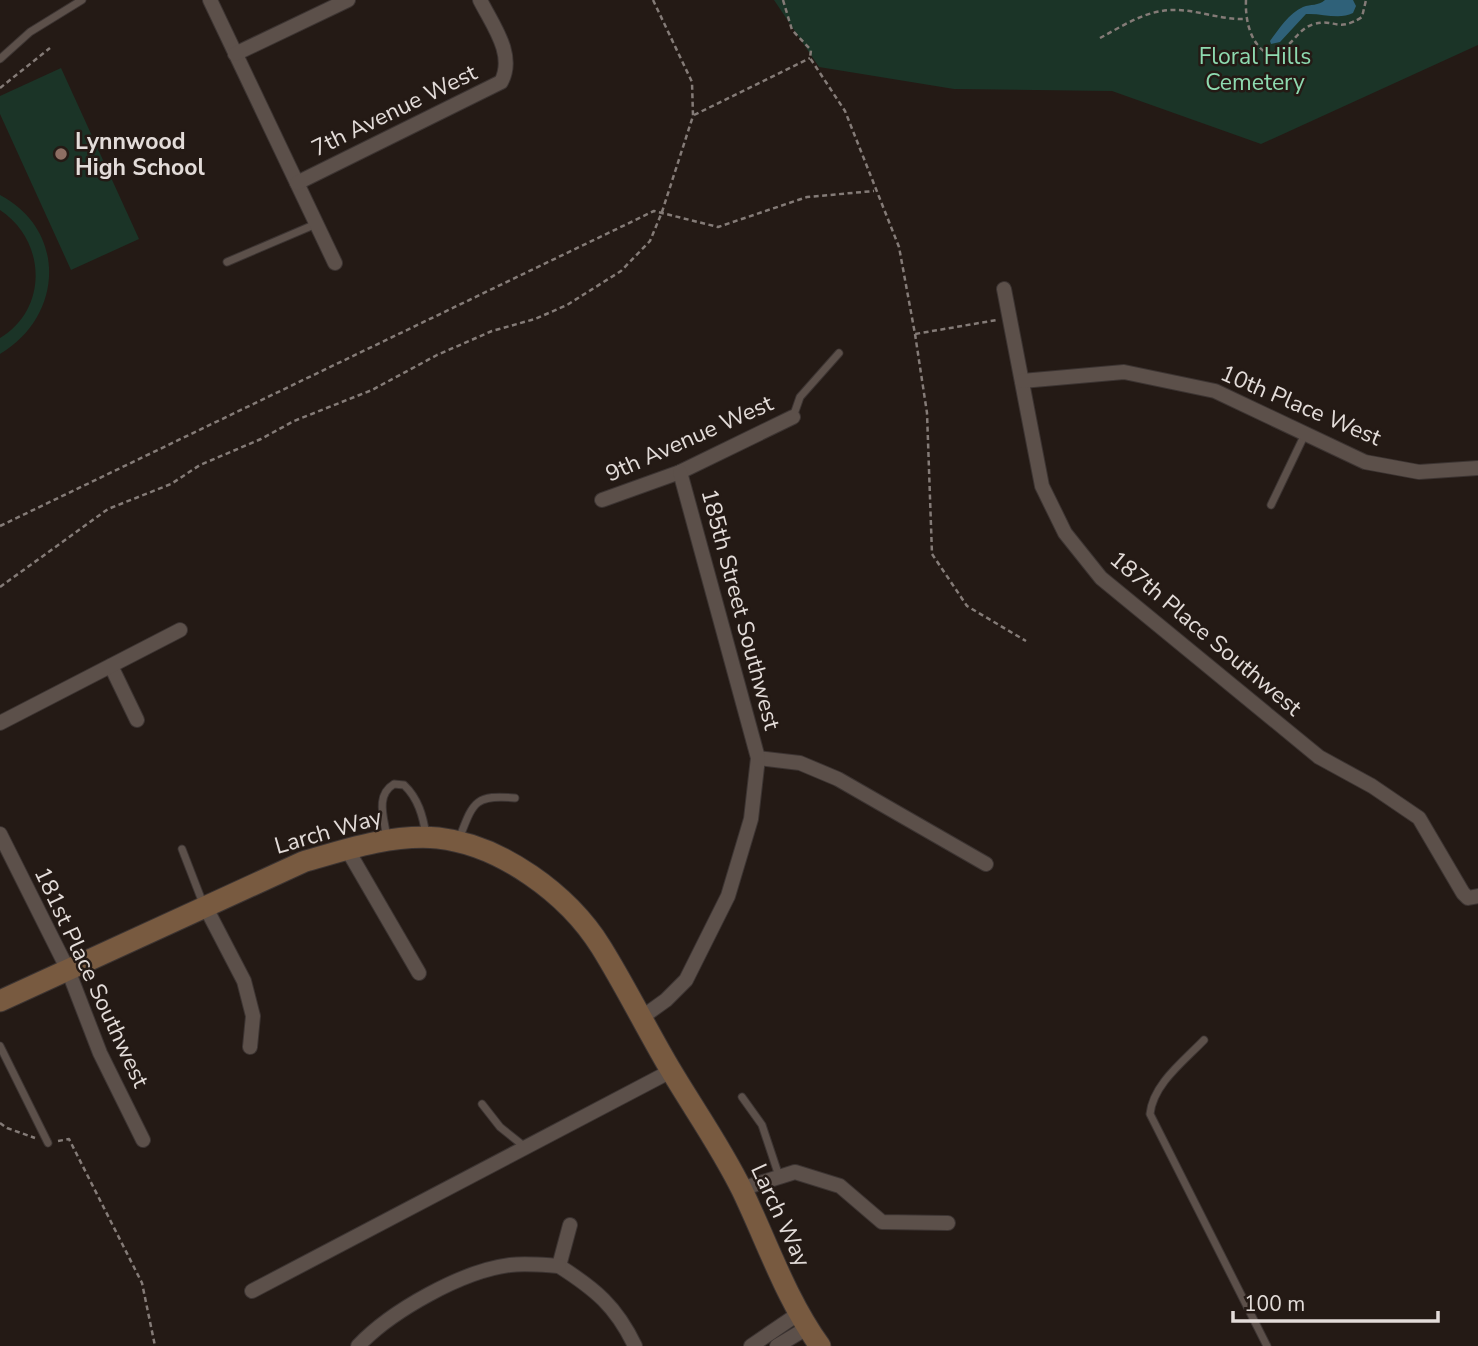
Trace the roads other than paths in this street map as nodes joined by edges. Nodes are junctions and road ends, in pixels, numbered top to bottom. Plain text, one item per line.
1 (82, 0) edge
2 (209, 0) edge
3 (348, 0) edge
4 (480, 0) edge
5 (236, 54) junction
6 (0, 59) edge
7 (297, 183) junction
8 (316, 223) junction
9 (227, 262) dead end
10 (335, 262) dead end
11 (1004, 289) dead end
12 (839, 353) dead end
13 (1022, 381) junction
14 (793, 417) joint
15 (1305, 433) junction
16 (1478, 468) edge
17 (680, 472) junction
18 (602, 500) dead end
19 (1271, 505) dead end
20 (180, 630) dead end
21 (111, 666) junction
22 (138, 720) dead end
23 (0, 723) edge
24 (758, 758) junction
25 (516, 798) dead end
26 (0, 834) edge
27 (426, 838) junction
28 (388, 840) junction
29 (457, 843) junction
30 (182, 849) dead end
31 (347, 849) junction
32 (986, 864) dead end
33 (1476, 897) edge
34 (205, 906) junction
35 (68, 970) junction
36 (419, 973) dead end
37 (0, 1002) edge
38 (641, 1018) junction
39 (1204, 1040) dead end
40 (0, 1046) edge
41 (250, 1047) dead end
42 (671, 1071) junction
43 (743, 1097) dead end
44 (482, 1104) dead end
45 (143, 1140) dead end
46 (48, 1143) road end
47 (525, 1147) junction
48 (779, 1177) junction
49 (741, 1189) junction
50 (948, 1223) dead end
51 (570, 1224) dead end
52 (559, 1266) junction
53 (251, 1291) dead end
54 (803, 1321) junction
55 (358, 1346) edge
56 (635, 1346) edge
57 (751, 1346) edge
58 (777, 1346) edge
59 (820, 1346) edge
60 (1267, 1346) edge

1 - 6 lane
2 - 5 street
3 - 5 street
4 - 7 street, 7th Avenue West
5 - 7 street
7 - 8 street
8 - 9 lane
8 - 10 street
11 - 13 street, 187th Place Southwest
12 - 14 lane
13 - 15 street, 10th Place West
13 - 33 street, 187th Place Southwest
14 - 17 street, 9th Avenue West
15 - 16 street, 10th Place West
15 - 19 lane
17 - 18 street, 9th Avenue West
17 - 24 street, 185th Street Southwest
20 - 21 street
21 - 22 street
21 - 23 street
24 - 32 street
24 - 38 street
25 - 29 lane
26 - 35 street, 181st Place Southwest
27 - 28 main road, Larch Way
27 - 28 lane
27 - 29 main road, Larch Way
28 - 31 main road, Larch Way
29 - 38 main road, Larch Way
30 - 34 lane
31 - 34 main road, Larch Way
31 - 36 street
34 - 35 main road, Larch Way
34 - 41 street
35 - 37 main road, Larch Way
35 - 45 street, 181st Place Southwest
38 - 42 main road, Larch Way
39 - 60 lane
40 - 46 lane
42 - 47 street
42 - 49 main road, Larch Way
43 - 48 lane
44 - 47 lane
47 - 53 street
48 - 49 street
48 - 50 street
49 - 54 main road, Larch Way
51 - 52 street
52 - 55 street
52 - 56 street
54 - 57 street
54 - 58 street
54 - 59 main road, Larch Way

